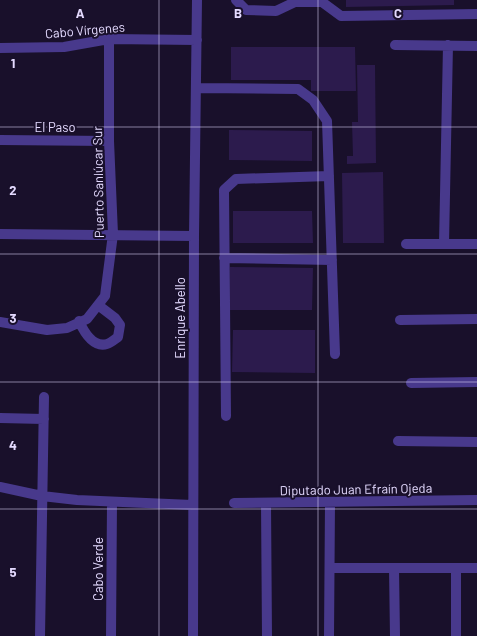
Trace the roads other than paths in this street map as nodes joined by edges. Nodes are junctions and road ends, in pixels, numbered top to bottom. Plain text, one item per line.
1 (197, 0) edge
2 (236, 0) edge
3 (477, 14) edge
4 (109, 39) junction
5 (197, 40) junction
6 (395, 45) dead end
7 (448, 46) junction
8 (477, 46) edge
9 (0, 48) edge
10 (197, 88) junction
11 (0, 140) edge
12 (109, 141) junction
13 (329, 176) junction
14 (0, 234) edge
15 (114, 234) junction
16 (194, 236) junction
17 (406, 244) dead end
18 (444, 244) junction
19 (477, 244) edge
20 (224, 258) junction
21 (332, 260) junction
22 (98, 305) junction
23 (477, 319) edge
24 (83, 320) junction
25 (400, 320) dead end
26 (0, 322) edge
27 (335, 354) dead end
28 (477, 382) edge
29 (411, 383) dead end
30 (44, 397) dead end
31 (226, 416) dead end
32 (0, 418) edge
33 (44, 418) junction
34 (398, 441) dead end
35 (477, 442) edge
36 (0, 487) edge
37 (42, 496) junction
38 (477, 500) edge
39 (112, 502) junction
40 (330, 502) junction
41 (234, 503) dead end
42 (266, 503) junction
43 (192, 505) junction
44 (330, 568) junction
45 (394, 568) junction
46 (456, 568) junction
47 (477, 568) edge
48 (40, 636) edge
49 (111, 636) edge
50 (193, 636) edge
51 (267, 636) edge
52 (328, 636) edge
53 (395, 636) edge
54 (456, 636) edge

1 - 5 street, Enrique Abello
2 - 3 street
4 - 5 street, Cabo Vírgenes
4 - 9 street, Cabo Vírgenes
4 - 12 street, Puerto Sanlúcar Sur
5 - 10 street, Enrique Abello
6 - 7 street
7 - 8 street
7 - 18 street
10 - 13 street
10 - 16 street, Enrique Abello
11 - 12 street, El Paso
12 - 15 street, Puerto Sanlúcar Sur
13 - 20 street
13 - 21 street
14 - 15 street
15 - 16 street
15 - 22 street, Puerto Sanlúcar Sur
16 - 43 street, Enrique Abello
17 - 18 street
18 - 19 street
20 - 21 street
20 - 31 street
21 - 27 street
22 - 24 street, Puerto Sanlúcar Sur
22 - 24 street
23 - 25 street
24 - 26 street
28 - 29 street
30 - 33 street
32 - 33 street
33 - 37 street
34 - 35 street
36 - 37 street
37 - 39 street
37 - 48 street
38 - 40 street, Diputado Juan Efraín Ojeda
39 - 43 street
39 - 49 street, Cabo Verde
40 - 42 street, Diputado Juan Efraín Ojeda
40 - 44 street
41 - 42 street, Diputado Juan Efraín Ojeda
42 - 51 street
43 - 50 street, Enrique Abello
44 - 45 street
44 - 52 street
45 - 46 street
45 - 53 street
46 - 47 street
46 - 54 street

